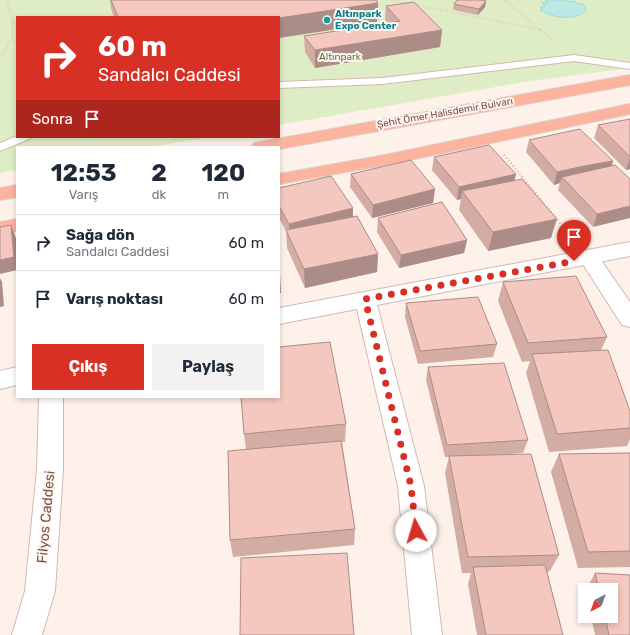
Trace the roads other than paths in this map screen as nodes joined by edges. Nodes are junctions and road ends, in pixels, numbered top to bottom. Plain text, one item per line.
1 (630, 66) edge
2 (630, 80) edge
3 (280, 85) edge
4 (630, 110) edge
5 (22, 138) edge
6 (266, 146) edge
7 (0, 147) edge
8 (280, 178) edge
9 (16, 191) edge
10 (0, 194) edge
11 (16, 225) edge
12 (0, 228) edge
13 (630, 249) edge
14 (589, 258) junction
15 (365, 299) junction
16 (280, 316) edge
17 (630, 319) edge
18 (16, 376) edge
19 (0, 380) edge
20 (51, 398) edge
21 (27, 635) edge
22 (427, 635) edge

1 - 3 lane
2 - 6 highway, Şehit Ömer Halisdemir Bulvarı
4 - 8 highway
5 - 7 lane
9 - 10 highway
11 - 12 highway
13 - 14 street
14 - 15 street
14 - 17 street
15 - 16 street
15 - 22 street
18 - 19 street
20 - 21 street, Filyos Caddesi

